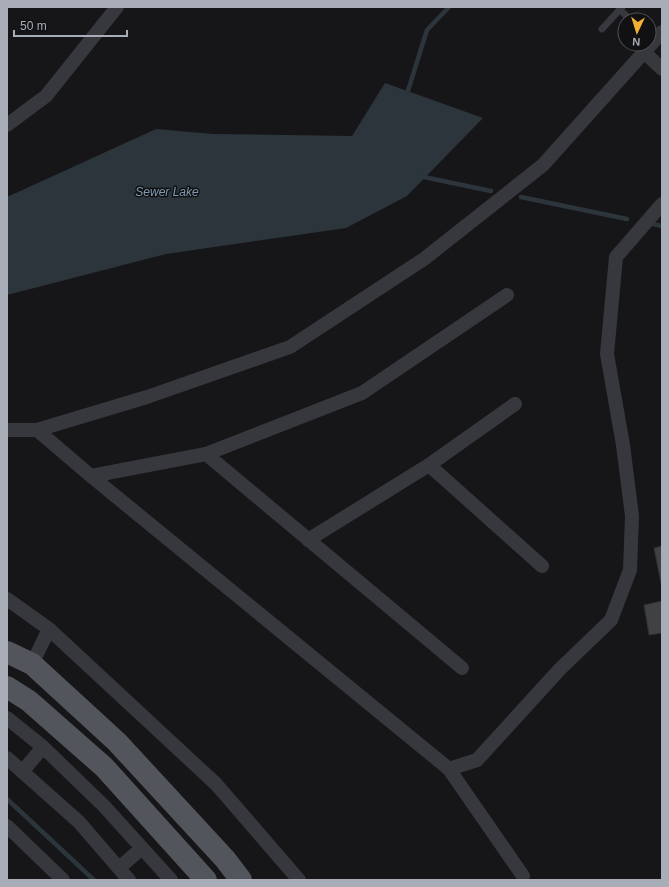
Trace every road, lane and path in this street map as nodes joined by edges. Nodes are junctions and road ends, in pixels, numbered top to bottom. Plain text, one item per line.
1 (117, 7) edge
2 (621, 8) edge
3 (602, 29) dead end
4 (644, 52) joint
5 (662, 69) edge
6 (7, 125) edge
7 (662, 204) edge
8 (507, 295) dead end
9 (515, 404) dead end
10 (7, 430) edge
11 (37, 430) junction
12 (206, 454) junction
13 (429, 465) junction
14 (91, 476) junction
15 (308, 540) junction
16 (542, 566) dead end
17 (7, 600) edge
18 (50, 629) junction
19 (7, 652) edge
20 (32, 664) junction
21 (462, 668) dead end
22 (7, 687) edge
23 (7, 718) edge
24 (43, 747) junction
25 (7, 758) edge
26 (449, 769) junction
27 (22, 772) junction
28 (7, 826) edge
29 (142, 848) junction
30 (118, 868) junction
31 (523, 876) dead end
32 (63, 880) edge
33 (129, 880) edge
34 (171, 880) edge
35 (206, 880) edge
36 (241, 880) edge
37 (299, 880) edge

1 - 6 street
2 - 3 lane
4 - 5 street
4 - 11 street
7 - 26 street
8 - 12 street
9 - 13 street
10 - 11 street
11 - 14 street
12 - 14 street
12 - 15 street
13 - 15 street
13 - 16 street
14 - 26 street
15 - 21 street
17 - 18 street
18 - 20 street
18 - 37 street
19 - 20 main road
20 - 36 main road
22 - 35 main road
23 - 24 street
24 - 27 street
24 - 29 street
25 - 27 street
26 - 31 street
27 - 30 street
28 - 32 street
29 - 30 street
29 - 34 street
30 - 33 street

